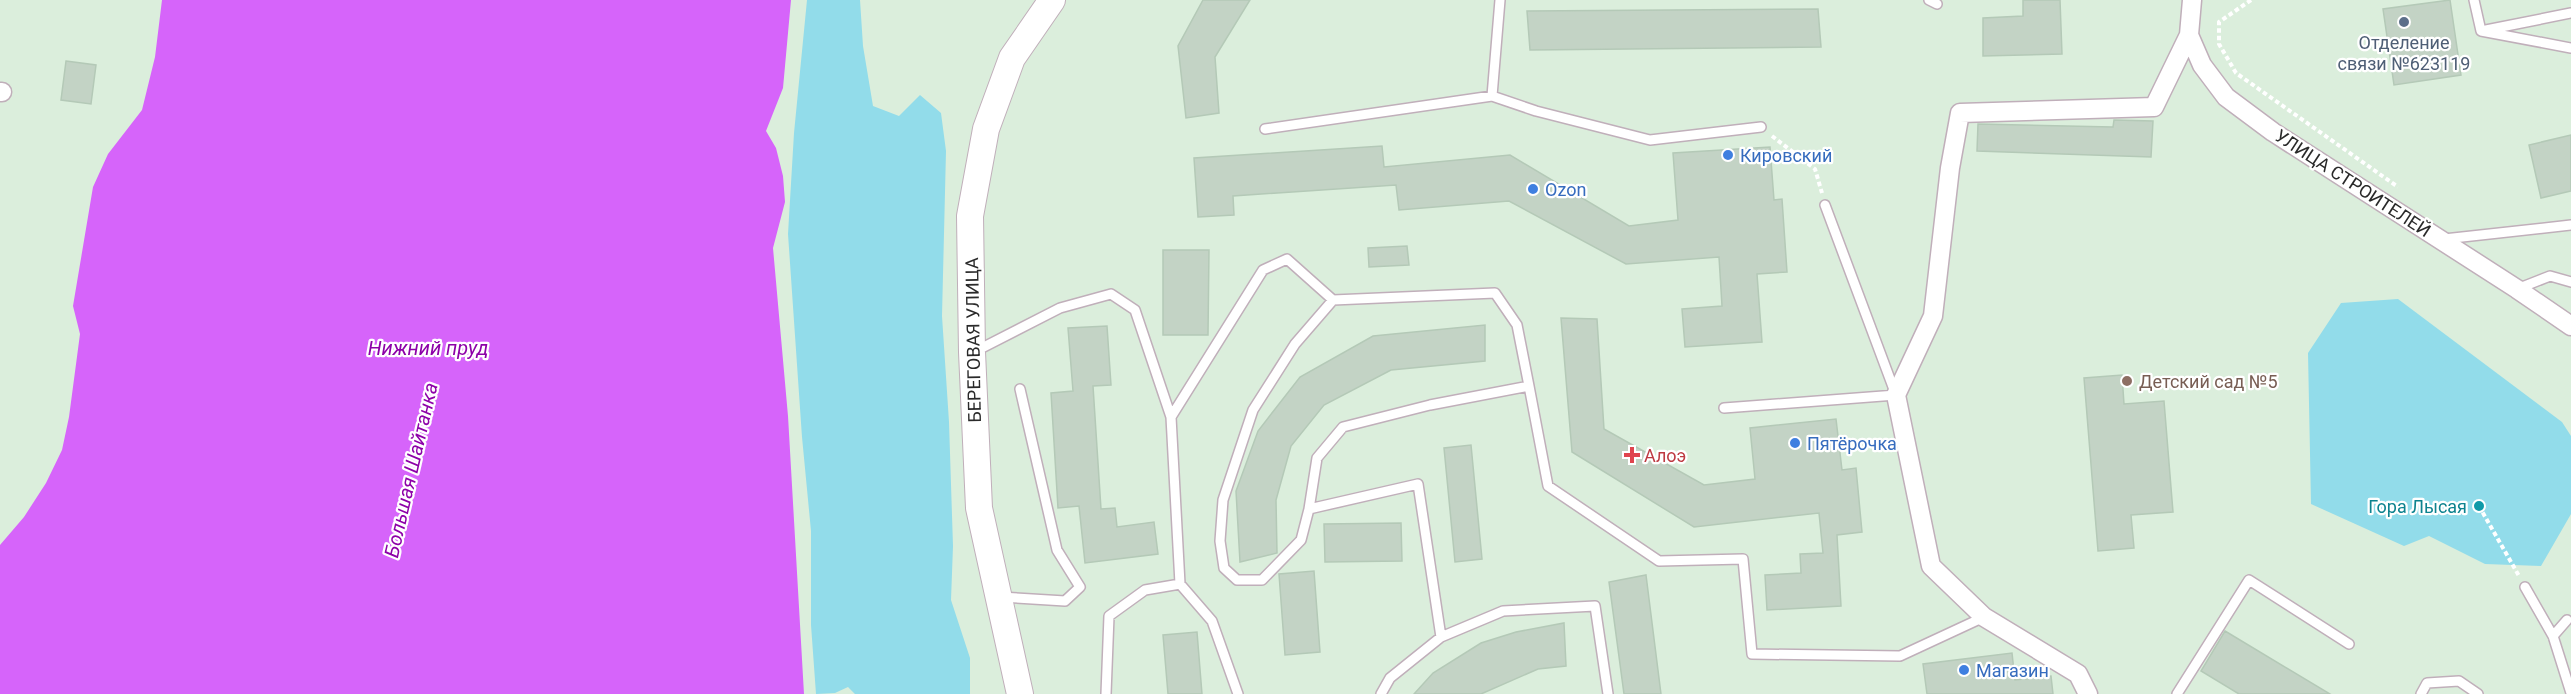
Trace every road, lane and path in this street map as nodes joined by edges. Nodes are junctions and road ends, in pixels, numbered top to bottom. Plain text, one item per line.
1 (1052, 0) edge
2 (1500, 0) edge
3 (2192, 0) edge
4 (2251, 0) edge
5 (2474, 0) edge
6 (2571, 13) edge
7 (2481, 31) junction
8 (2189, 35) junction
9 (2571, 48) edge
10 (1492, 96) junction
11 (1761, 127) joint
12 (1265, 129) dead end
13 (2402, 190) dead end
14 (1825, 205) joint
15 (2571, 225) edge
16 (2439, 240) junction
17 (2571, 282) edge
18 (2517, 289) junction
19 (1333, 300) junction
20 (2571, 326) edge
21 (972, 352) junction
22 (1529, 386) junction
23 (1020, 389) dead end
24 (1896, 395) junction
25 (1724, 408) dead end
26 (1171, 417) junction
27 (2479, 506) dead end
28 (1309, 509) junction
29 (1180, 584) junction
30 (2525, 587) joint
31 (998, 597) junction
32 (1984, 617) junction
33 (2567, 620) dead end
34 (2553, 636) junction
35 (1441, 637) junction
36 (2349, 644) dead end
37 (2571, 693) edge
38 (1020, 694) edge
39 (1106, 694) edge
40 (1238, 694) edge
41 (1381, 694) edge
42 (1608, 694) edge
43 (2088, 694) edge
44 (2177, 694) edge
45 (2421, 694) edge
46 (2478, 694) edge

1 - 21 main road, БЕРЕГОВАЯ УЛИЦА
2 - 10 lane
3 - 8 street, УЛИЦА СТРОИТЕЛЕЙ
4 - 13 path
5 - 7 lane
6 - 7 lane
7 - 9 lane
8 - 16 street, УЛИЦА СТРОИТЕЛЕЙ
8 - 24 street
10 - 11 lane
10 - 12 lane
11 - 14 path
14 - 24 lane
15 - 16 lane
16 - 18 street, УЛИЦА СТРОИТЕЛЕЙ
17 - 18 lane
18 - 20 street, УЛИЦА СТРОИТЕЛЕЙ
19 - 22 lane
19 - 26 lane
19 - 28 lane
21 - 26 lane
21 - 31 main road, БЕРЕГОВАЯ УЛИЦА
22 - 28 lane
22 - 32 lane
23 - 31 lane
24 - 25 lane
24 - 32 street
26 - 29 lane
27 - 30 path
28 - 35 lane
29 - 39 lane
29 - 40 lane
30 - 34 lane
31 - 38 main road, БЕРЕГОВАЯ УЛИЦА
32 - 43 street
33 - 34 lane
34 - 37 lane
35 - 41 lane
35 - 42 lane
36 - 44 lane
45 - 46 lane

